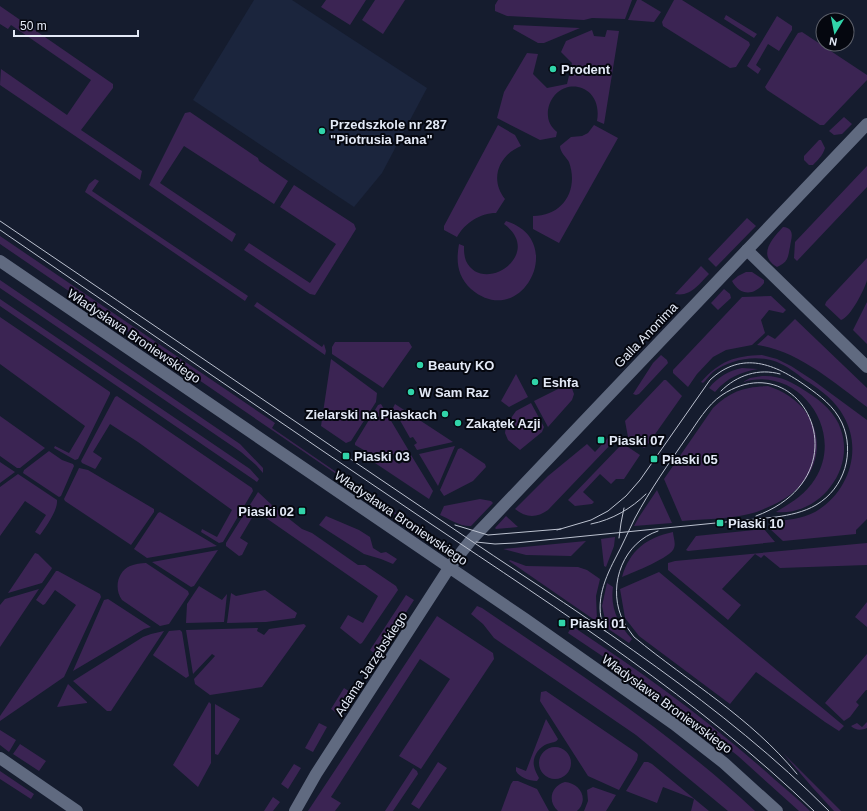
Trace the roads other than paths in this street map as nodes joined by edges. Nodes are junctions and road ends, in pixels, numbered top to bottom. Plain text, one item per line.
1 (867, 124) edge
2 (747, 250) junction
3 (0, 262) edge
4 (867, 367) edge
5 (449, 568) junction
6 (0, 758) edge
7 (316, 774) junction
8 (77, 811) edge
9 (288, 811) edge
10 (295, 811) edge
11 (778, 811) edge

1 - 2 street, Galla Anonima
2 - 4 street
2 - 5 street, Galla Anonima
3 - 5 street, Władysława Broniewskiego
5 - 7 street, Adama Jarzębskiego
5 - 11 street, Władysława Broniewskiego
6 - 8 street
7 - 9 street, Adama Jarzębskiego
7 - 10 street, Adama Jarzębskiego

